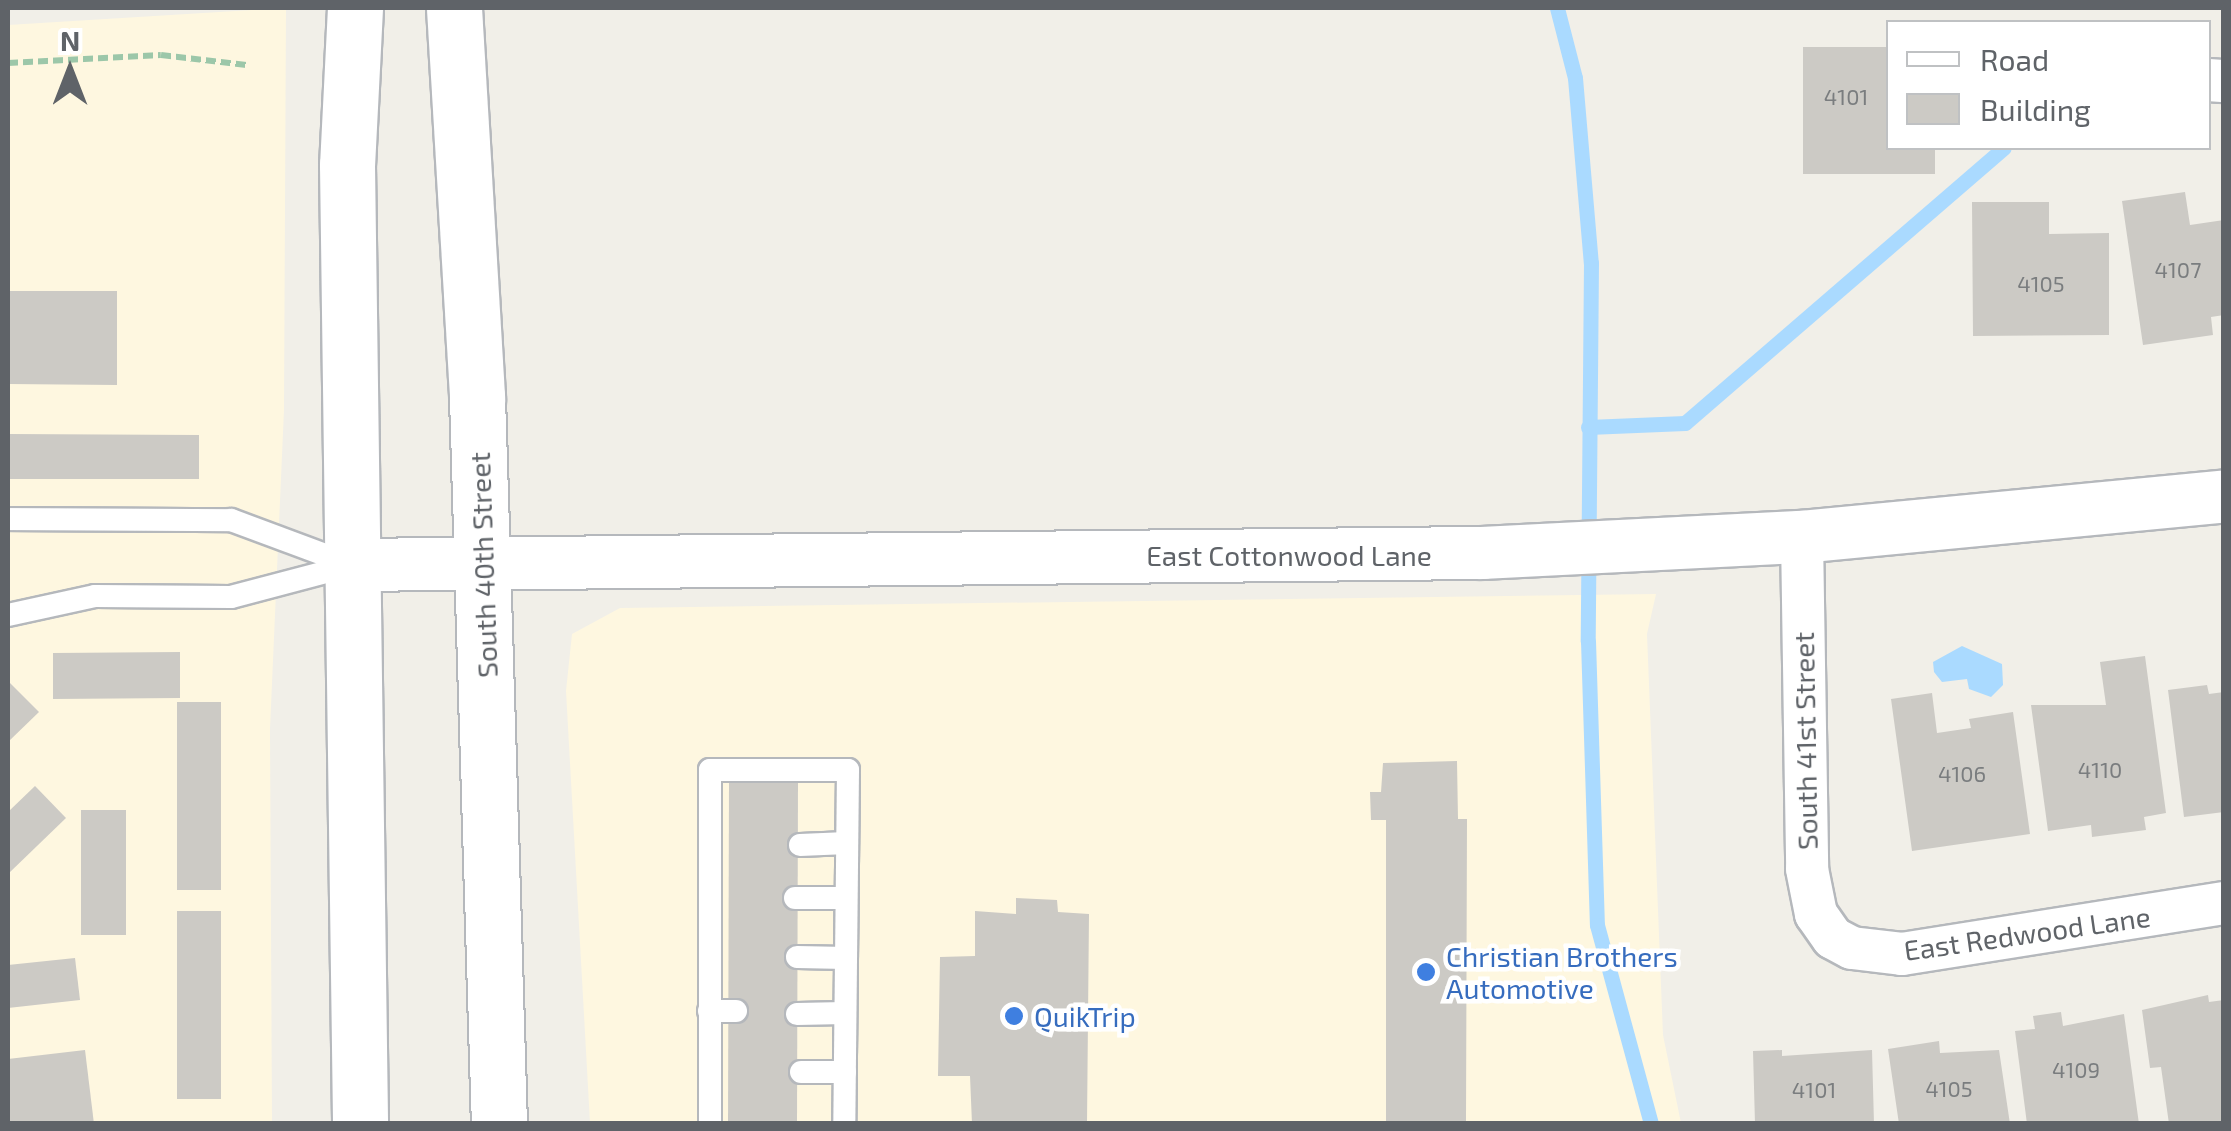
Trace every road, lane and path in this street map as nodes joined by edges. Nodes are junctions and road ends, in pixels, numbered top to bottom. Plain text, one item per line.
1 (355, 8) edge
2 (454, 8) edge
3 (8, 63) edge
4 (246, 65) dead end
5 (2224, 496) edge
6 (8, 519) edge
7 (1802, 537) junction
8 (484, 560) junction
9 (352, 566) junction
10 (8, 615) edge
11 (847, 843) junction
12 (800, 845) dead end
13 (794, 898) dead end
14 (846, 898) junction
15 (2224, 903) edge
16 (1833, 938) joint
17 (797, 957) dead end
18 (846, 958) junction
19 (709, 1011) junction
20 (736, 1011) dead end
21 (845, 1012) junction
22 (798, 1014) dead end
23 (801, 1072) dead end
24 (845, 1072) junction
25 (360, 1124) edge
26 (499, 1124) edge
27 (710, 1124) edge
28 (844, 1124) edge

1 - 9 main road
2 - 8 main road, South 40th Street
3 - 4 path
5 - 7 street, East Cottonwood Lane
6 - 9 lane
7 - 8 street, East Cottonwood Lane
7 - 16 street, South 41st Street
8 - 9 street, East Cottonwood Lane
8 - 26 main road, South 40th Street
9 - 10 lane
9 - 25 main road
11 - 12 lane
11 - 14 lane
11 - 19 lane
13 - 14 lane
14 - 18 lane
15 - 16 street, East Redwood Lane
17 - 18 lane
18 - 21 lane
19 - 20 lane
19 - 27 lane
21 - 22 lane
21 - 24 lane
23 - 24 lane
24 - 28 lane

